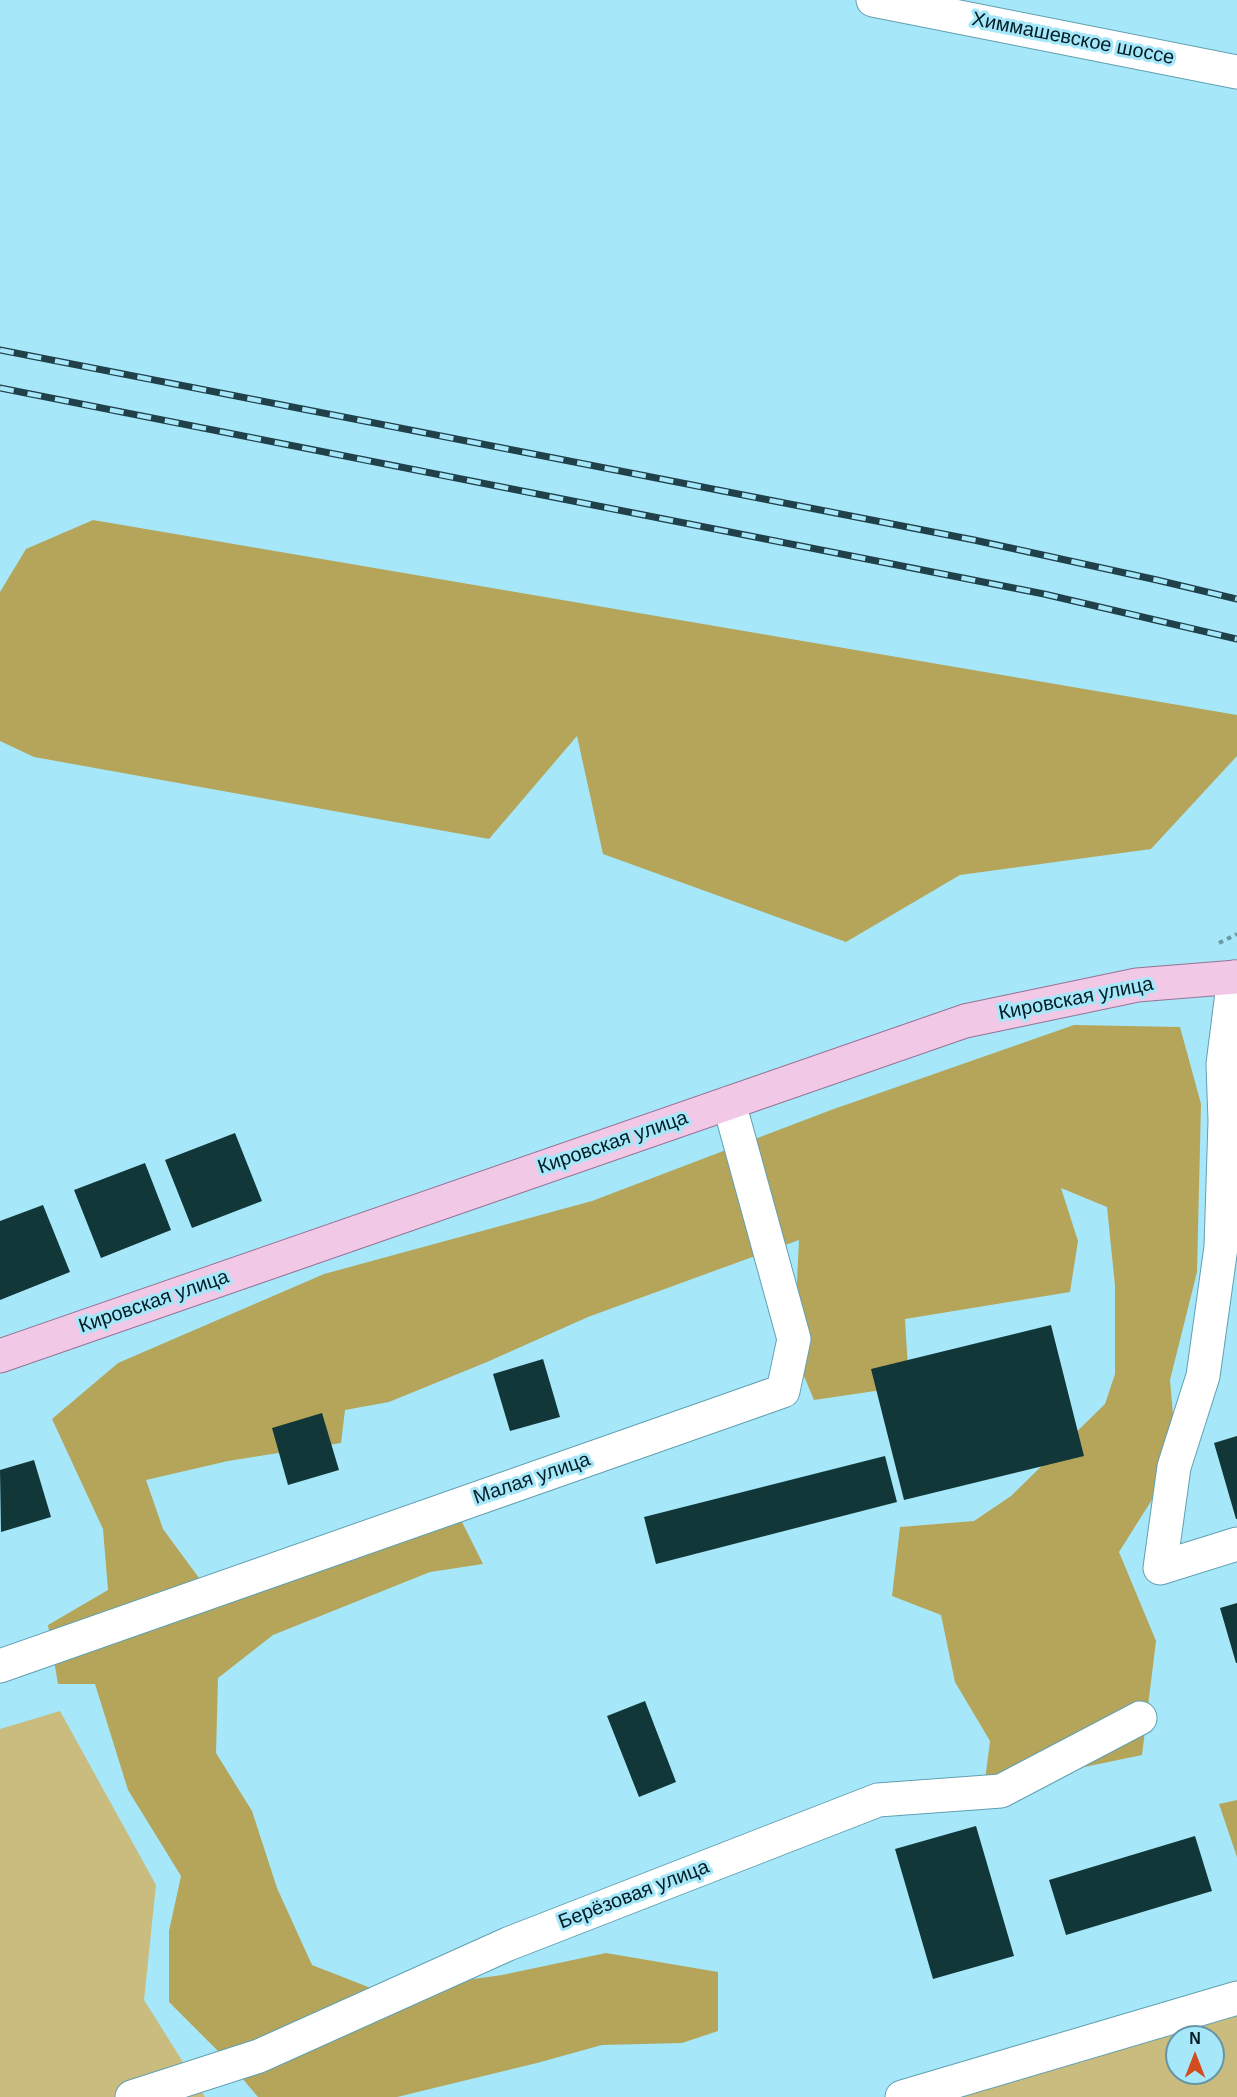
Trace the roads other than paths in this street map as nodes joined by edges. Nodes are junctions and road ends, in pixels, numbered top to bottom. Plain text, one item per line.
1 (873, 0) edge
2 (1237, 72) edge
3 (1235, 977) edge
4 (1230, 1066) edge
5 (729, 1103) junction
6 (0, 1356) edge
7 (1237, 1544) edge
8 (0, 1666) edge
9 (1140, 1718) dead end
10 (1237, 1998) edge
11 (132, 2097) edge
12 (902, 2097) edge

1 - 2 street, Химмашевское шоссе
3 - 4 street
3 - 5 main road, Кировская улица
4 - 7 street
5 - 6 main road, Кировская улица
5 - 8 street, Малая улица
9 - 11 street, Берёзовая улица
10 - 12 street

